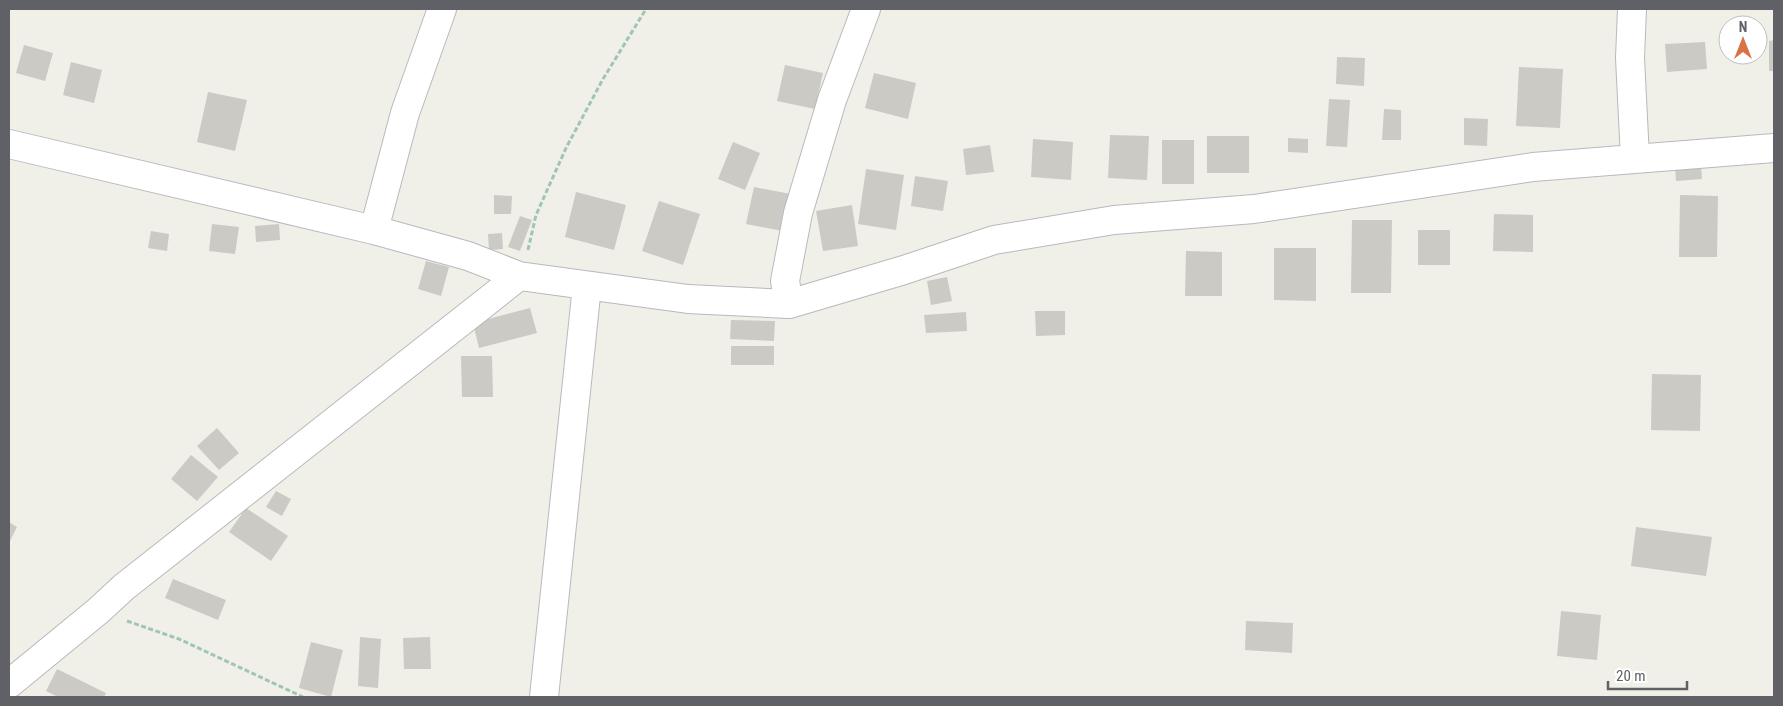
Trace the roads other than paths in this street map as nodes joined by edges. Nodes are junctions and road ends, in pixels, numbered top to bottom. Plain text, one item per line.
1 (442, 9) edge
2 (866, 9) edge
3 (1632, 9) edge
4 (9, 144) edge
5 (1774, 148) edge
6 (1635, 158) junction
7 (374, 230) junction
8 (519, 276) junction
9 (587, 286) junction
10 (789, 304) junction
11 (9, 684) edge
12 (544, 697) edge

1 - 7 street
2 - 10 street
3 - 6 street
4 - 7 street
5 - 6 street
6 - 10 street
7 - 8 street
8 - 9 street
8 - 11 street
9 - 10 street
9 - 12 street

